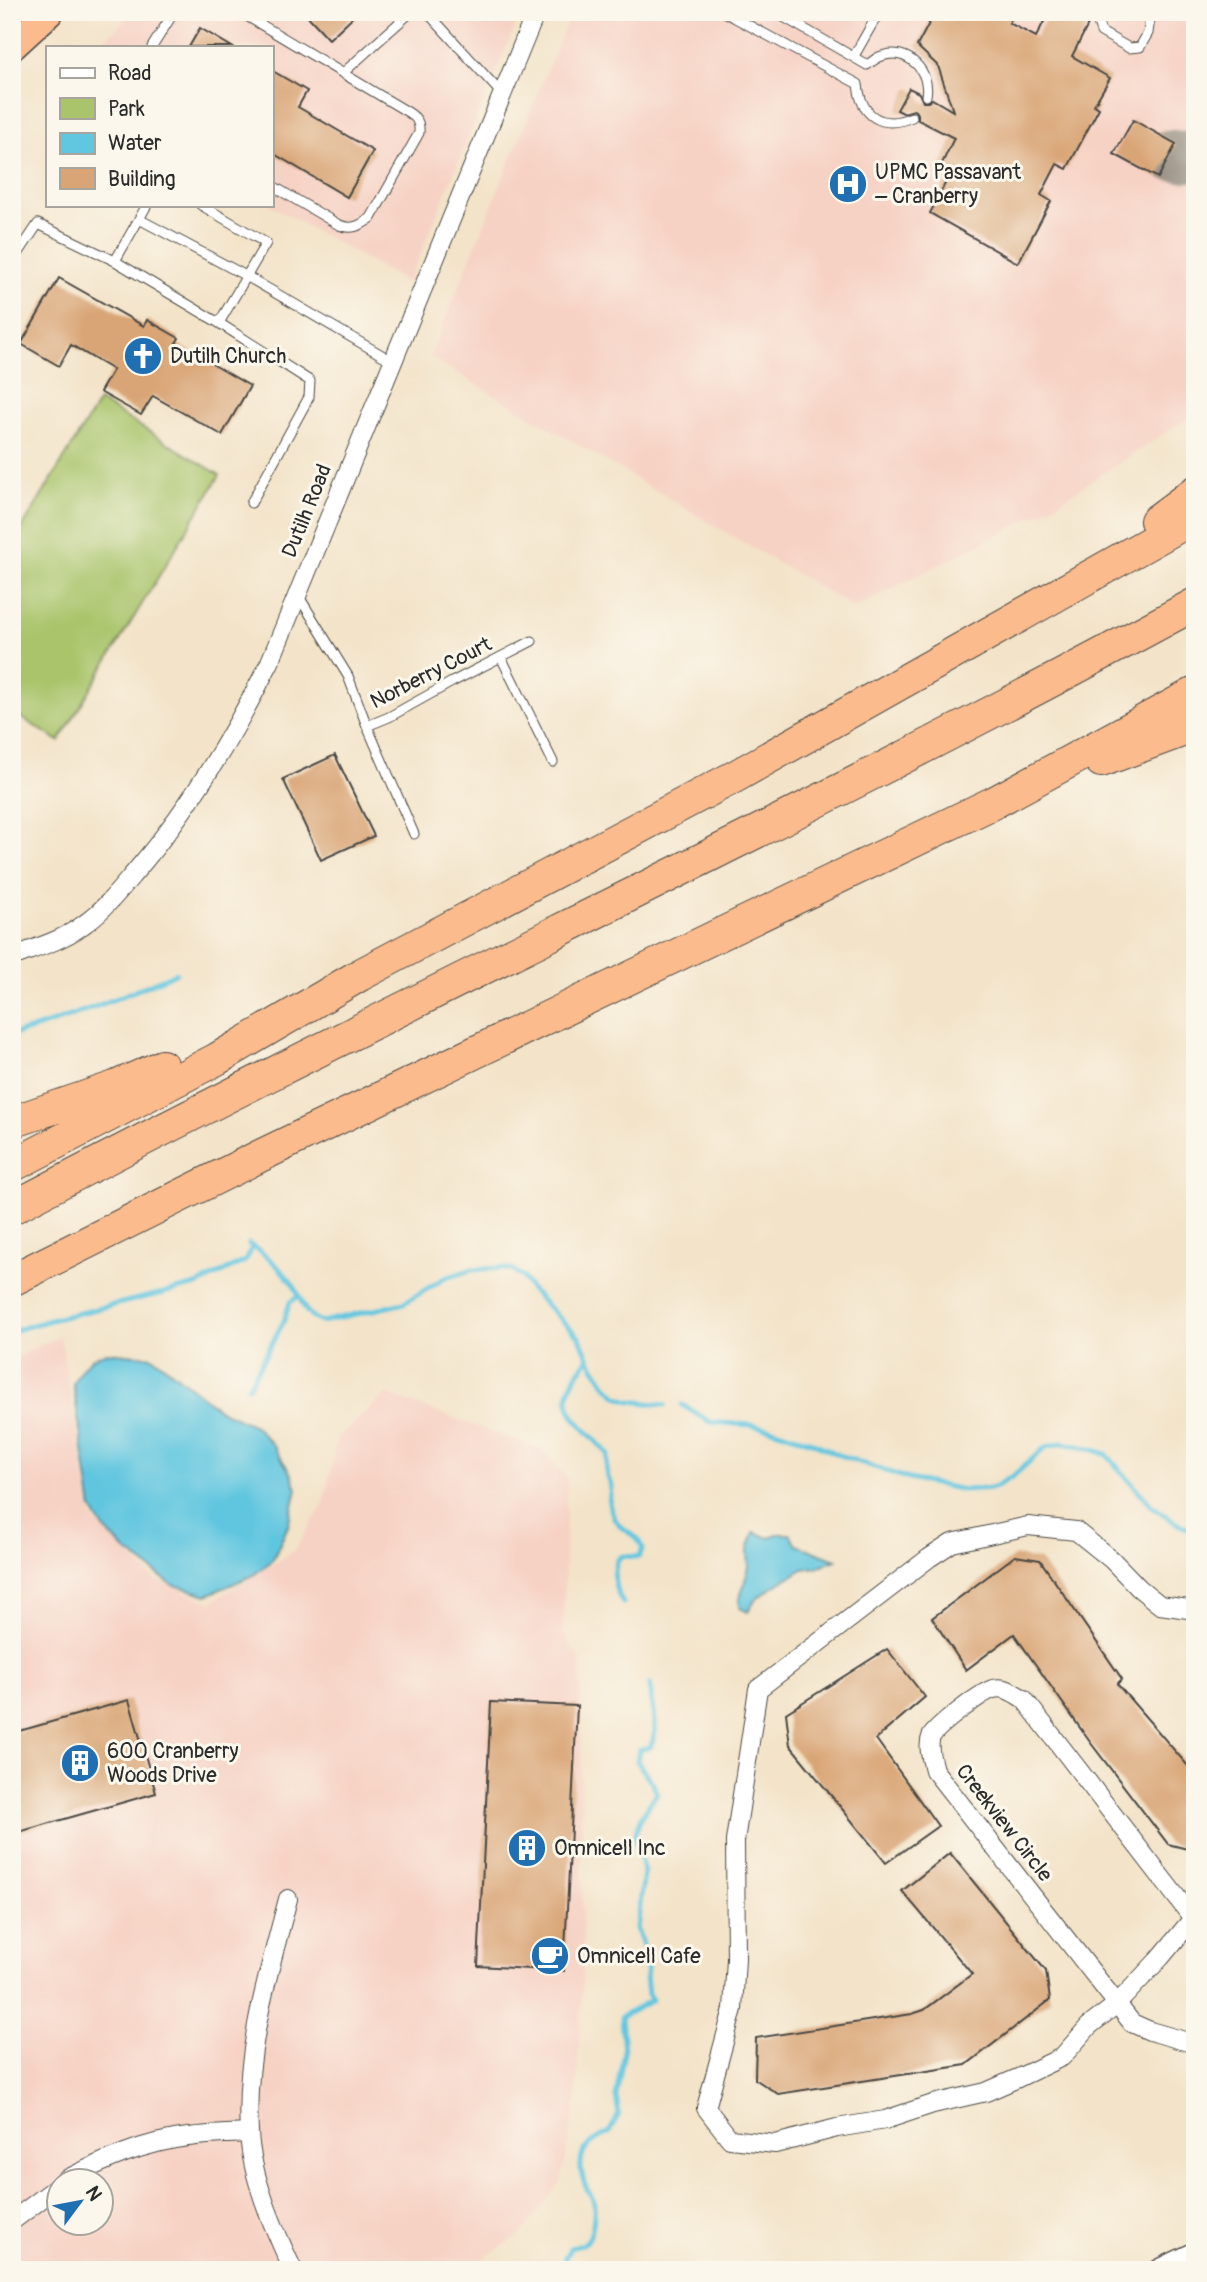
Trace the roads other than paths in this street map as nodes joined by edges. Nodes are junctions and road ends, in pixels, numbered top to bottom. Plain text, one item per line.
1 (49, 12) edge
2 (174, 12) edge
3 (240, 12) edge
4 (411, 12) edge
5 (427, 12) edge
6 (536, 12) edge
7 (724, 12) edge
8 (775, 12) edge
9 (879, 12) edge
10 (1094, 12) edge
11 (1151, 12) edge
12 (12, 46) edge
13 (153, 46) edge
14 (854, 56) junction
15 (344, 74) junction
16 (501, 93) junction
17 (926, 96) dead end
18 (912, 117) dead end
19 (273, 186) edge
20 (146, 206) edge
21 (203, 206) edge
22 (139, 219) junction
23 (114, 261) junction
24 (12, 263) edge
25 (248, 277) junction
26 (219, 323) junction
27 (392, 361) junction
28 (1195, 492) edge
29 (251, 503) dead end
30 (1195, 517) edge
31 (298, 594) junction
32 (1054, 596) junction
33 (1195, 604) edge
34 (532, 641) dead end
35 (501, 657) junction
36 (1195, 693) edge
37 (367, 726) junction
38 (1195, 726) edge
39 (553, 762) dead end
40 (995, 802) junction
41 (414, 834) dead end
42 (20, 954) dead end
43 (360, 975) junction
44 (12, 1122) edge
45 (12, 1166) edge
46 (12, 1208) edge
47 (12, 1280) edge
48 (1195, 1610) edge
49 (288, 1899) dead end
50 (1194, 1918) edge
51 (1117, 2004) junction
52 (1195, 2044) edge
53 (249, 2133) junction
54 (93, 2166) edge
55 (46, 2196) edge
56 (12, 2221) edge
57 (1195, 2253) edge
58 (293, 2270) edge
59 (1160, 2270) edge

1 - 12 highway
2 - 13 lane
3 - 15 lane
4 - 15 lane
5 - 16 lane
6 - 16 street, Dutilh Road
7 - 18 lane
8 - 14 lane
9 - 14 lane
10 - 11 lane
14 - 17 lane
15 - 19 lane
16 - 27 street, Dutilh Road
20 - 22 lane
21 - 25 lane
22 - 23 lane
22 - 25 lane
23 - 24 lane
23 - 26 lane
25 - 26 lane
25 - 27 lane
26 - 29 lane
27 - 31 street, Dutilh Road
28 - 32 highway
30 - 32 highway
31 - 37 lane, Norberry Court
31 - 42 street, Dutilh Road
32 - 43 highway
33 - 46 highway
34 - 35 lane, Norberry Court
35 - 37 lane, Norberry Court
35 - 39 lane
36 - 40 highway
37 - 41 lane
38 - 40 highway
40 - 47 highway
43 - 44 highway
43 - 45 highway
48 - 51 street
49 - 53 street
50 - 51 street
50 - 51 street, Creekview Circle
51 - 52 street, Creekview Circle
53 - 54 street
53 - 58 street
55 - 56 street
57 - 59 street

